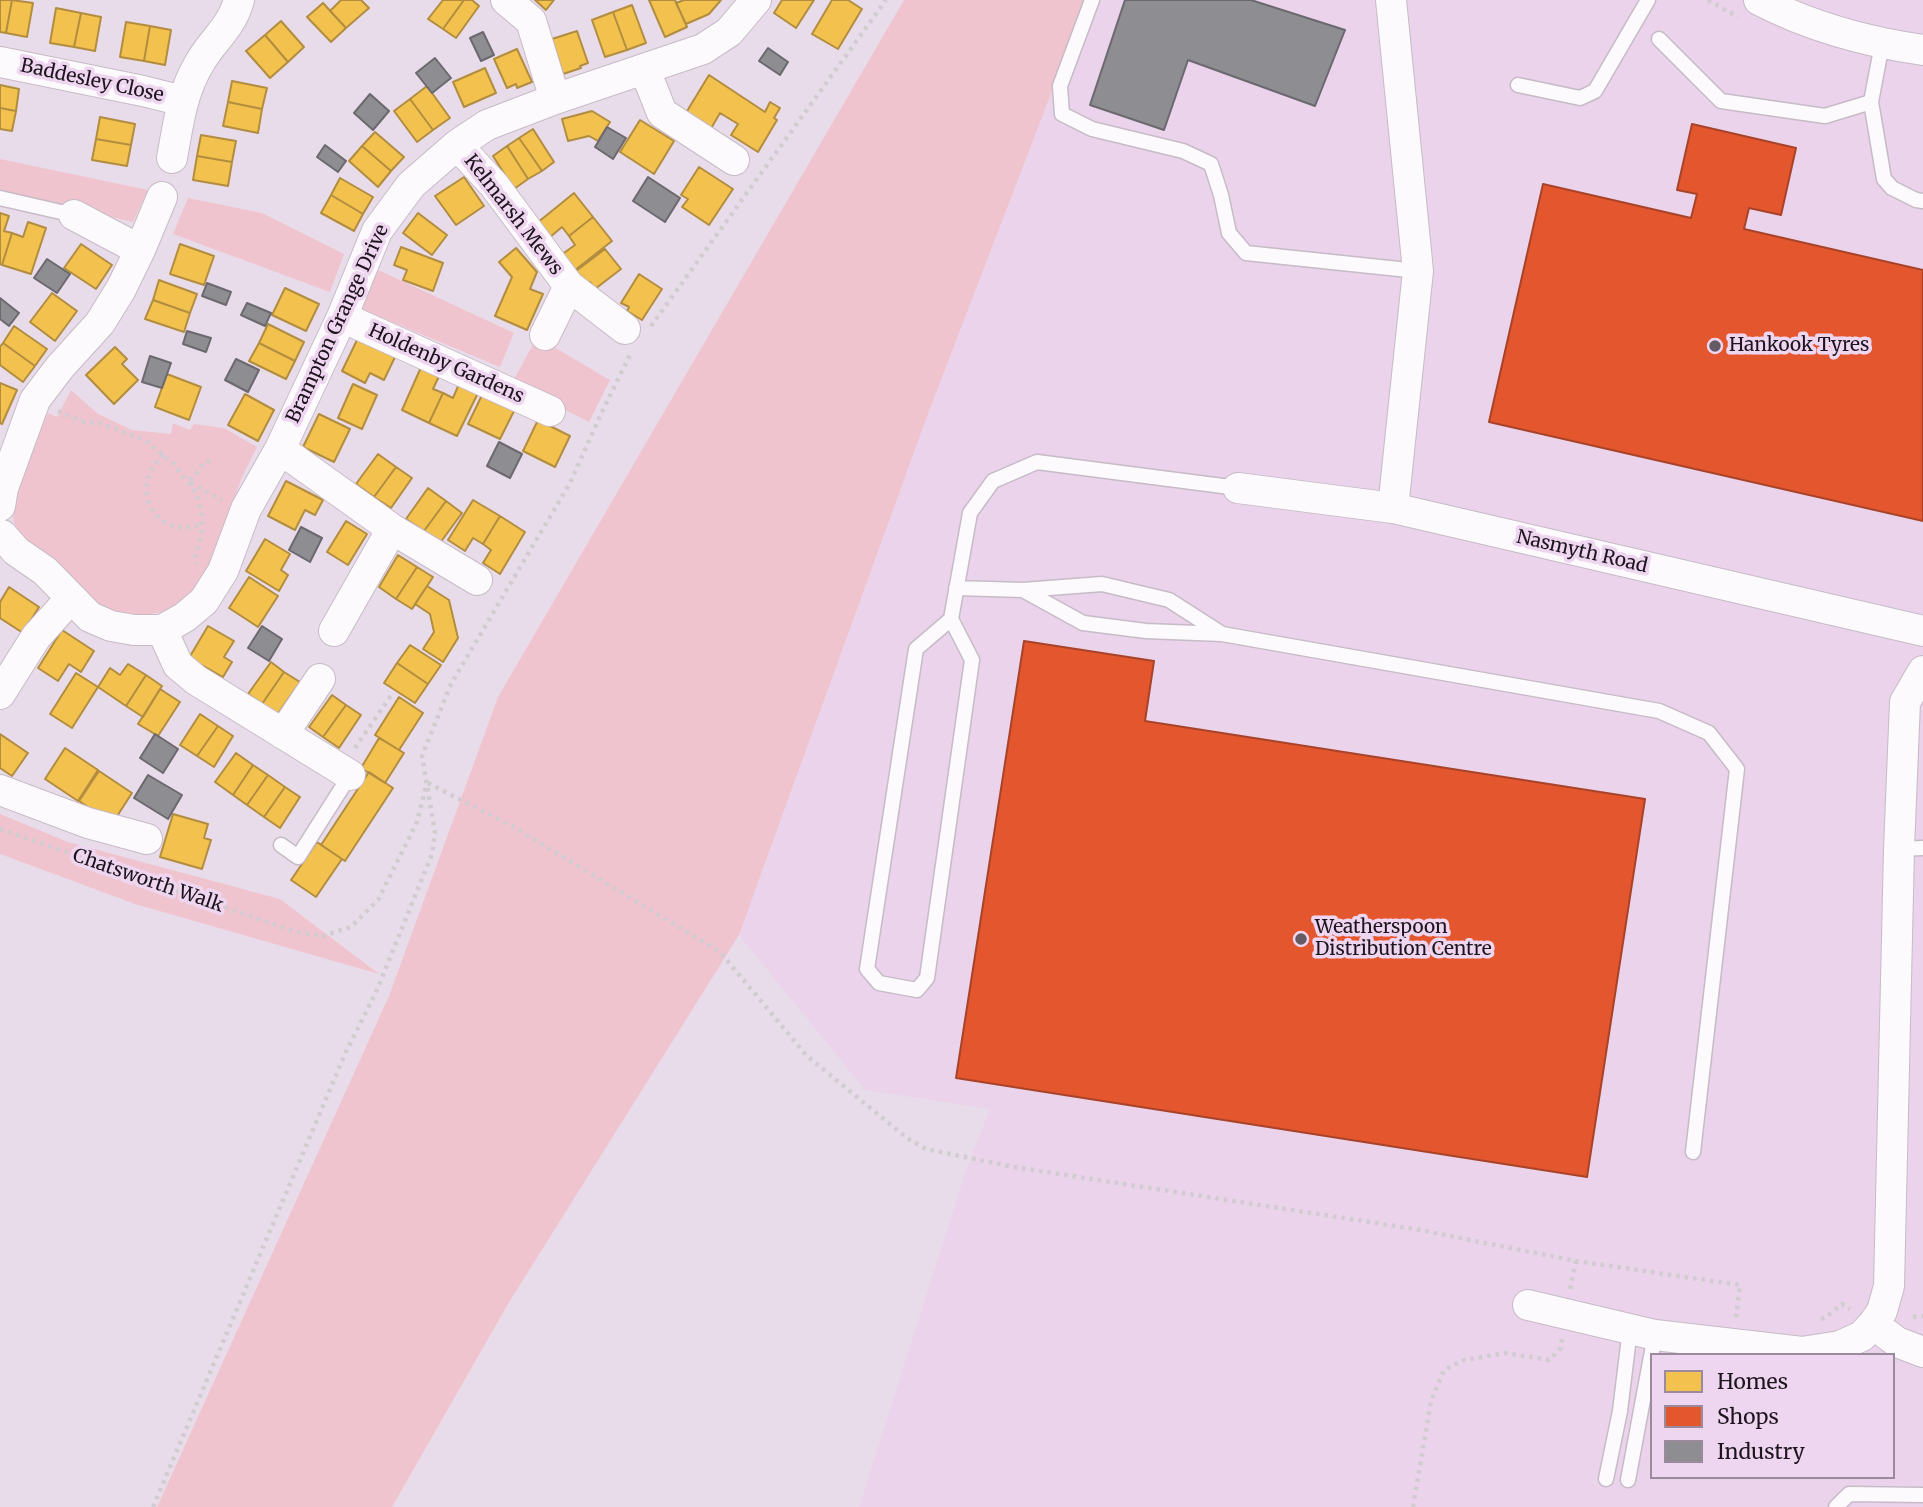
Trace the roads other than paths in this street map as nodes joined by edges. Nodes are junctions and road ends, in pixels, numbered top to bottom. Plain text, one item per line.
1 (239, 0) edge
2 (506, 0) edge
3 (756, 0) edge
4 (1092, 0) edge
5 (1391, 0) edge
6 (1648, 0) edge
7 (1759, 0) edge
8 (1659, 39) dead end
9 (1882, 44) junction
10 (1923, 50) edge
11 (0, 62) edge
12 (645, 70) junction
13 (1518, 85) dead end
14 (555, 99) junction
15 (183, 101) junction
16 (1871, 102) junction
17 (457, 145) junction
18 (172, 158) dead end
19 (734, 160) dead end
20 (162, 197) dead end
21 (0, 198) edge
22 (1923, 201) edge
23 (74, 215) joint
24 (140, 250) junction
25 (1418, 271) junction
26 (569, 286) junction
27 (342, 317) junction
28 (545, 335) dead end
29 (636, 335) road end
30 (551, 411) dead end
31 (280, 449) junction
32 (1238, 488) joint
33 (0, 506) edge
34 (1393, 508) junction
35 (392, 529) junction
36 (1, 532) edge
37 (477, 580) dead end
38 (956, 588) junction
39 (1023, 590) junction
40 (71, 598) junction
41 (951, 620) junction
42 (162, 630) junction
43 (334, 631) dead end
44 (1923, 631) edge
45 (1222, 634) junction
46 (1923, 671) edge
47 (320, 679) dead end
48 (0, 694) edge
49 (283, 734) junction
50 (345, 772) joint
51 (0, 790) edge
52 (147, 839) dead end
53 (281, 845) dead end
54 (1911, 848) edge
55 (1693, 1152) dead end
56 (1528, 1305) dead end
57 (1873, 1324) junction
58 (1643, 1332) junction
59 (1923, 1352) edge
60 (1606, 1479) dead end
61 (1628, 1480) dead end
62 (1923, 1495) edge
63 (1836, 1507) edge

1 - 15 street
2 - 14 street
3 - 12 street, Brampton Grange Drive
4 - 25 lane
5 - 25 street
6 - 13 lane
7 - 9 street
8 - 16 lane
9 - 10 street
9 - 16 lane
11 - 15 street, Baddesley Close
12 - 14 street, Brampton Grange Drive
12 - 19 street
14 - 17 street, Brampton Grange Drive
15 - 18 street
16 - 22 lane
17 - 26 street, Kelmarsh Mews
17 - 27 street, Brampton Grange Drive
20 - 24 street
21 - 23 lane
23 - 24 street
24 - 33 street
25 - 34 street
26 - 28 street, Kelmarsh Mews
26 - 29 street, Kelmarsh Mews
27 - 30 street, Holdenby Gardens
27 - 31 street, Brampton Grange Drive
31 - 35 street
31 - 42 street, Brampton Grange Drive
32 - 34 street, Nasmyth Road
32 - 38 lane
34 - 44 street, Nasmyth Road
35 - 37 street
35 - 43 street
36 - 40 street
38 - 39 lane
38 - 41 lane
39 - 45 lane
39 - 45 lane
40 - 42 street
40 - 48 street
41 - 41 lane
42 - 49 street
45 - 55 lane
46 - 54 street
47 - 49 street
49 - 50 street
50 - 53 lane
51 - 52 street
54 - 57 street
56 - 58 street
57 - 58 street
57 - 59 street
58 - 60 lane
58 - 61 lane
62 - 63 lane

